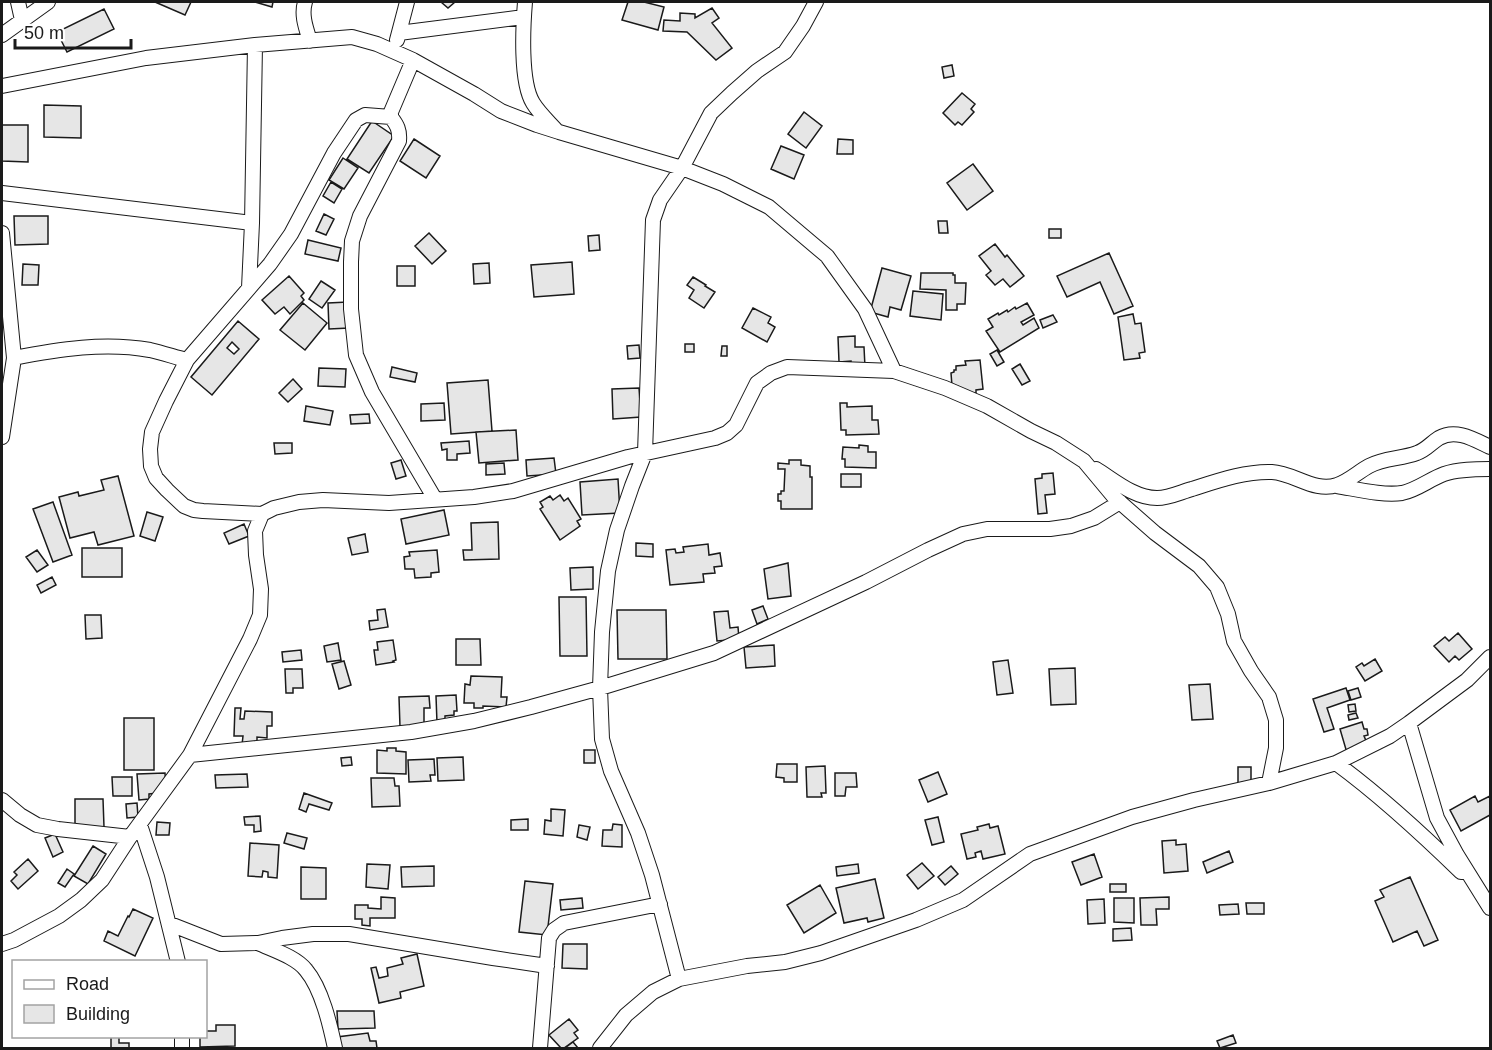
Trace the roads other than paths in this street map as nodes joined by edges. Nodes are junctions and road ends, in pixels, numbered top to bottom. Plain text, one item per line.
1 (18, 2) edge
2 (48, 2) edge
3 (305, 2) edge
4 (407, 2) edge
5 (525, 2) edge
6 (816, 2) edge
7 (524, 17) junction
8 (22, 20) junction
9 (399, 33) junction
10 (2, 34) edge
11 (310, 41) junction
12 (255, 45) junction
13 (394, 51) junction
14 (413, 60) junction
15 (2, 86) edge
16 (391, 117) junction
17 (559, 132) junction
18 (682, 168) junction
19 (2, 193) edge
20 (252, 223) junction
21 (2, 233) edge
22 (249, 288) junction
23 (14, 358) junction
24 (187, 360) junction
25 (894, 371) junction
26 (2, 437) edge
27 (1491, 447) edge
28 (645, 453) junction
29 (1084, 461) junction
30 (1491, 469) edge
31 (1337, 486) junction
32 (435, 499) junction
33 (1120, 502) junction
34 (262, 514) junction
35 (1491, 657) edge
36 (600, 688) junction
37 (1409, 723) junction
38 (190, 755) junction
39 (1336, 763) junction
40 (1269, 783) junction
41 (2, 800) edge
42 (140, 825) junction
43 (130, 837) junction
44 (1478, 890) junction
45 (660, 904) junction
46 (1491, 908) edge
47 (170, 924) junction
48 (258, 943) junction
49 (2, 944) edge
50 (178, 960) edge
51 (547, 966) junction
52 (679, 979) junction
53 (335, 1048) edge
54 (540, 1048) edge
55 (600, 1048) edge

1 - 8 street
2 - 8 street
3 - 11 street
4 - 9 street
5 - 7 street
6 - 18 street
7 - 9 street
7 - 17 street
8 - 10 street
9 - 13 street
11 - 12 street
11 - 13 street
12 - 15 street
12 - 20 street
13 - 14 street
14 - 16 street
14 - 17 street
16 - 22 street
16 - 32 street
17 - 18 street
18 - 25 street
18 - 28 street
19 - 20 street
20 - 22 street
21 - 23 street
22 - 24 street
23 - 24 street
23 - 26 street
24 - 34 street
25 - 28 street
25 - 29 street
27 - 31 street
28 - 32 street
28 - 36 street
29 - 31 street
29 - 33 street
30 - 31 street
32 - 34 street
33 - 36 street
33 - 40 street
34 - 38 street
35 - 37 street
36 - 38 street
36 - 45 street
37 - 39 street
37 - 44 street
38 - 42 street
39 - 40 street
39 - 44 street
40 - 52 street
41 - 43 street
42 - 43 street
42 - 47 street
43 - 49 street
44 - 46 street
45 - 51 street
45 - 52 street
47 - 48 street
47 - 50 street
48 - 51 street
48 - 53 street
51 - 54 street
52 - 55 street

